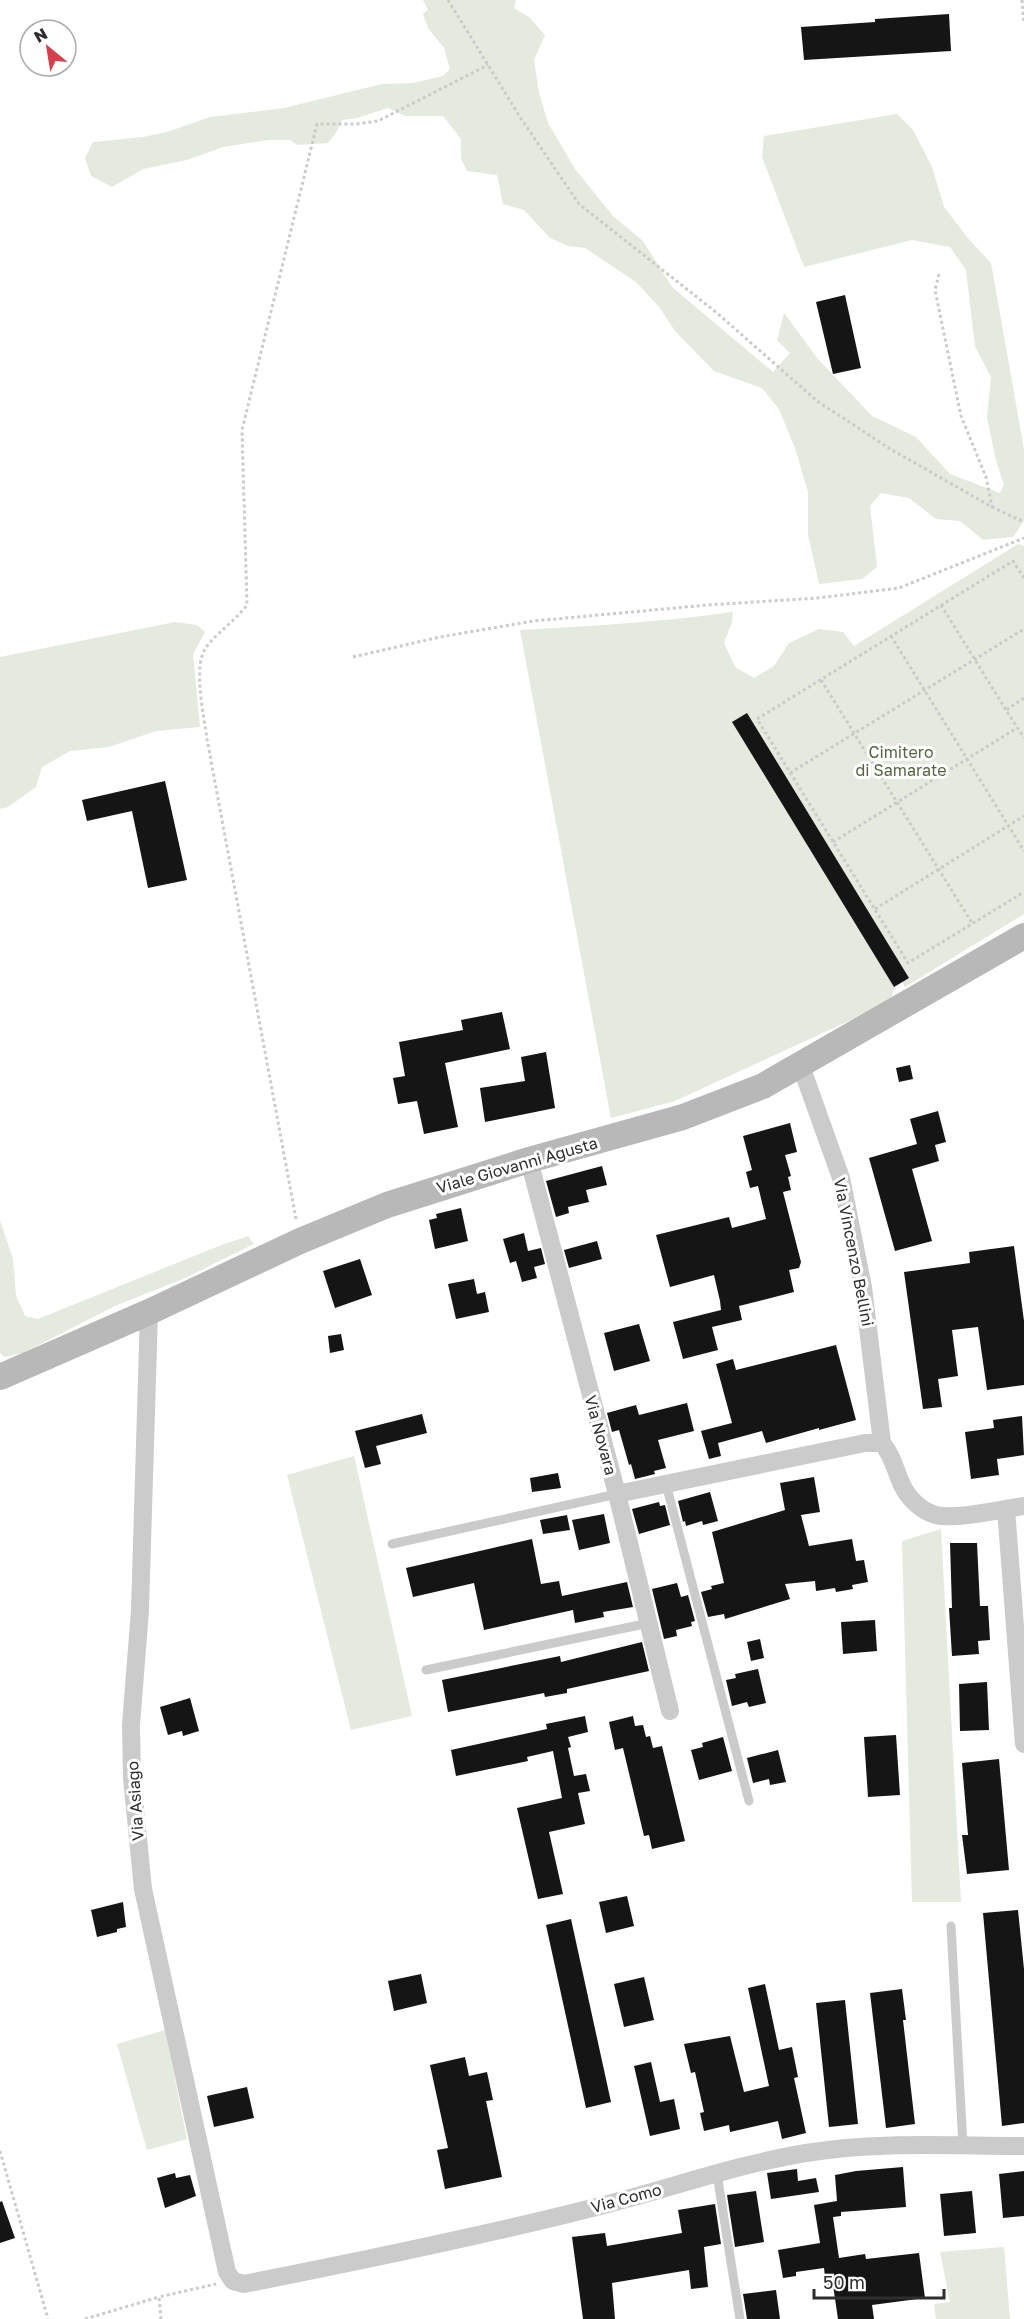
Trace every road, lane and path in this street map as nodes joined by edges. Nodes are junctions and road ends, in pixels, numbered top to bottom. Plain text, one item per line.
1 (448, 0) edge
2 (1022, 0) edge
3 (1024, 24) edge
4 (488, 65) junction
5 (939, 274) dead end
6 (992, 507) junction
7 (1024, 522) edge
8 (1024, 538) edge
9 (1024, 578) edge
10 (941, 605) junction
11 (1024, 628) edge
12 (891, 636) junction
13 (352, 657) dead end
14 (975, 659) junction
15 (821, 680) junction
16 (924, 690) junction
17 (1024, 699) edge
18 (1006, 710) junction
19 (1017, 728) junction
20 (854, 734) junction
21 (1024, 738) edge
22 (967, 759) junction
23 (790, 773) junction
24 (897, 802) junction
25 (1024, 816) edge
26 (1008, 826) junction
27 (833, 842) junction
28 (1022, 845) edge
29 (1024, 851) edge
30 (939, 869) junction
31 (1024, 892) edge
32 (874, 909) junction
33 (972, 924) junction
34 (1024, 936) edge
35 (801, 1066) junction
36 (529, 1160) junction
37 (300, 1241) junction
38 (149, 1312) junction
39 (0, 1377) edge
40 (882, 1443) junction
41 (666, 1484) junction
42 (617, 1494) junction
43 (1015, 1507) edge
44 (392, 1544) dead end
45 (649, 1623) junction
46 (426, 1670) dead end
47 (670, 1711) dead end
48 (1024, 1744) edge
49 (749, 1801) dead end
50 (951, 1926) dead end
51 (963, 2146) junction
52 (1024, 2146) edge
53 (0, 2151) edge
54 (717, 2174) junction
55 (233, 2281) junction
56 (159, 2297) junction
57 (48, 2319) edge
58 (85, 2319) edge
59 (161, 2319) edge
60 (741, 2319) edge

1 - 4 path
2 - 3 path
4 - 6 path
4 - 37 path
5 - 6 path
6 - 7 path
8 - 13 path
9 - 10 path
10 - 12 path
10 - 14 path
11 - 14 path
12 - 15 path
12 - 16 path
14 - 16 path
14 - 18 path
15 - 20 path
15 - 23 path
16 - 20 path
16 - 22 path
17 - 18 path
18 - 19 path
19 - 21 path
19 - 22 path
20 - 23 path
20 - 24 path
22 - 24 path
22 - 26 path
23 - 27 path
24 - 27 path
24 - 30 path
25 - 26 path
26 - 28 path
26 - 30 path
27 - 32 path
28 - 29 path
30 - 32 path
30 - 33 path
31 - 33 path
32 - 33 path
34 - 35 street, Viale Giovanni Agusta
35 - 36 street, Viale Giovanni Agusta
35 - 40 street, Via Vincenzo Bellini
36 - 37 street, Viale Giovanni Agusta
36 - 42 street, Via Novara
37 - 38 street, Viale Giovanni Agusta
38 - 39 street, Viale Giovanni Agusta
38 - 55 street, Via Asiago
40 - 41 street
40 - 43 street, Via Vincenzo Bellini
41 - 42 street
41 - 49 lane
42 - 44 lane
42 - 45 street, Via Novara
43 - 48 street, Via Vincenzo Bellini
45 - 46 lane
45 - 47 street, Via Novara
50 - 51 lane
51 - 52 street, Via Como
51 - 54 street, Via Como
53 - 57 path
54 - 55 street, Via Como
54 - 60 lane
55 - 56 path
56 - 58 path
56 - 59 path

